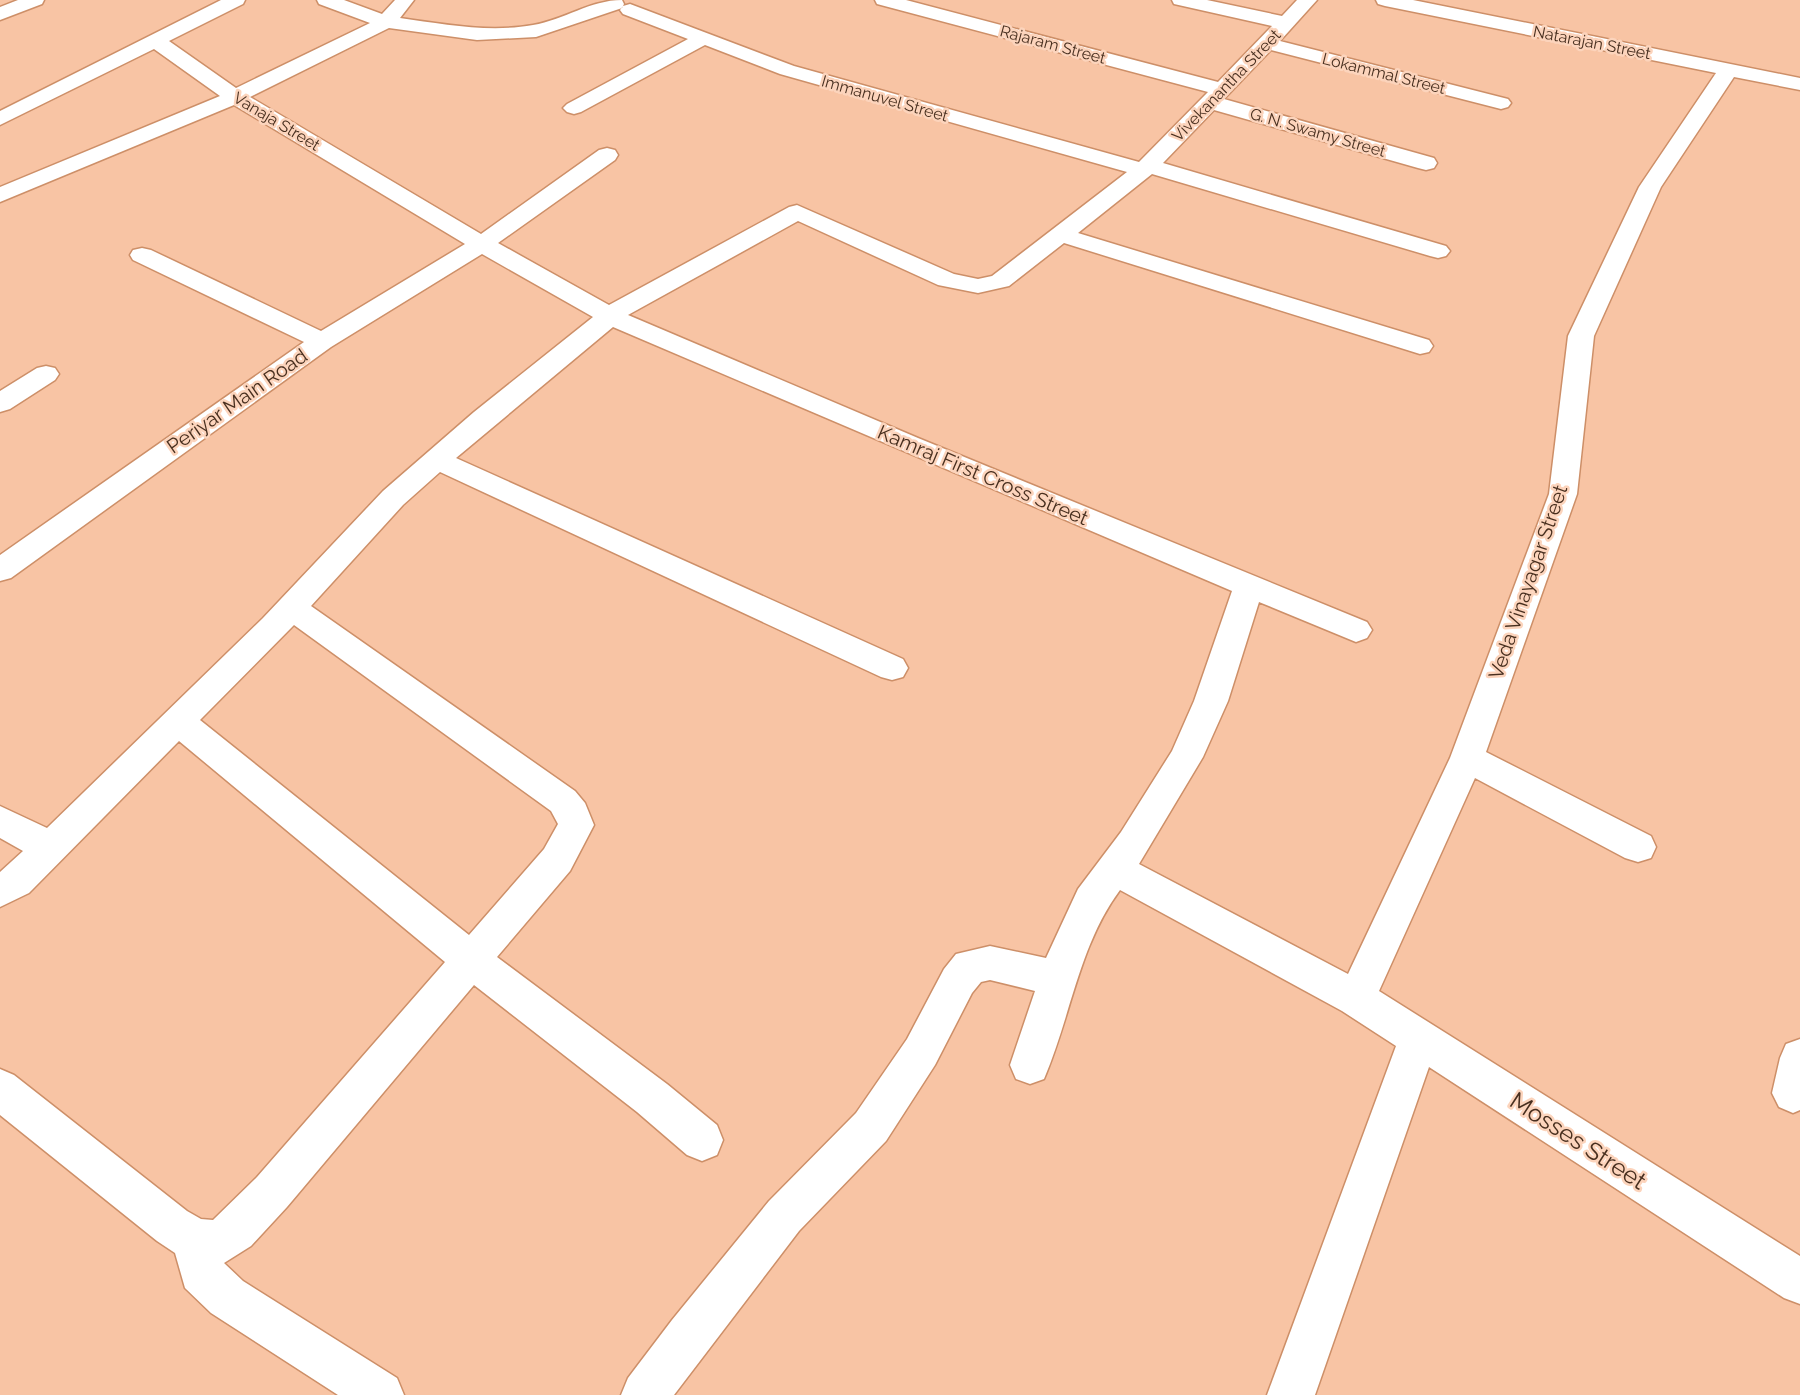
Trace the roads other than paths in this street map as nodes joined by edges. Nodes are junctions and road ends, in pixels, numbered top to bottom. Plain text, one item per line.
1 (35, 0) edge
2 (236, 0) edge
3 (326, 0) edge
4 (405, 0) edge
5 (884, 0) edge
6 (1181, 0) edge
7 (1308, 0) edge
8 (1385, 0) edge
9 (0, 14) edge
10 (386, 22) junction
11 (1286, 23) junction
12 (702, 39) junction
13 (154, 40) junction
14 (1266, 43) junction
15 (1728, 70) junction
16 (1800, 84) edge
17 (1216, 95) junction
18 (235, 96) junction
19 (1502, 103) dead end
20 (574, 108) dead end
21 (0, 119) edge
22 (607, 155) dead end
23 (1426, 163) dead end
24 (1146, 168) junction
25 (0, 195) edge
26 (1060, 235) junction
27 (482, 244) junction
28 (1438, 252) dead end
29 (142, 255) dead end
30 (611, 317) junction
31 (322, 341) junction
32 (1420, 346) dead end
33 (46, 374) dead end
34 (0, 403) edge
35 (437, 460) junction
36 (0, 570) edge
37 (1249, 585) junction
38 (291, 607) junction
39 (1356, 630) dead end
40 (892, 668) dead end
41 (178, 721) junction
42 (1467, 759) junction
43 (0, 821) edge
44 (1638, 847) dead end
45 (51, 848) junction
46 (1115, 869) junction
47 (0, 891) edge
48 (471, 960) junction
49 (1059, 979) junction
50 (1356, 998) junction
51 (1419, 1038) junction
52 (1030, 1065) dead end
53 (0, 1089) edge
54 (702, 1140) dead end
55 (195, 1240) junction
56 (1800, 1282) edge
57 (380, 1395) edge
58 (645, 1395) edge
59 (1291, 1395) edge

1 - 9 street
2 - 13 street
3 - 10 street
4 - 10 street
5 - 17 street, Rajaram Street
6 - 11 street
7 - 11 street, Vivekanantha Street
8 - 15 street, Natarajan Street
10 - 12 street, Immanuvel Street
10 - 18 street
11 - 14 street, Vivekanantha Street
12 - 20 street
12 - 24 street, Immanuvel Street
13 - 18 street, Vanaja Street
13 - 21 street
14 - 17 street, Vivekanantha Street
14 - 19 street, Lokammal Street
15 - 16 street, Natarajan Street
15 - 42 street, Veda Vinayagar Street
17 - 23 street, G. N. Swamy Street
17 - 24 street, Vivekanantha Street
18 - 25 street
18 - 27 street, Vanaja Street
22 - 27 street, Periyar Main Road
24 - 26 street, Vivekanantha Street
24 - 28 street, Immanuvel Street
26 - 30 street, Vivekanantha Street
26 - 32 street
27 - 30 street, Vanaja Street
27 - 31 street, Periyar Main Road
29 - 31 street
30 - 35 street
30 - 37 street, Kamraj First Cross Street
31 - 36 street, Periyar Main Road
33 - 34 street
35 - 38 street
35 - 40 street
37 - 39 street, Kamraj First Cross Street
37 - 46 street
38 - 41 street
38 - 48 street
41 - 45 street
41 - 48 street
42 - 44 street
42 - 50 street, Veda Vinayagar Street
43 - 45 street
45 - 47 street
46 - 49 street
46 - 50 street, Mosses Street
48 - 54 street
48 - 55 street
49 - 52 street
49 - 58 street
50 - 51 street, Mosses Street
51 - 56 street, Mosses Street
51 - 59 street
53 - 55 street
55 - 57 street

